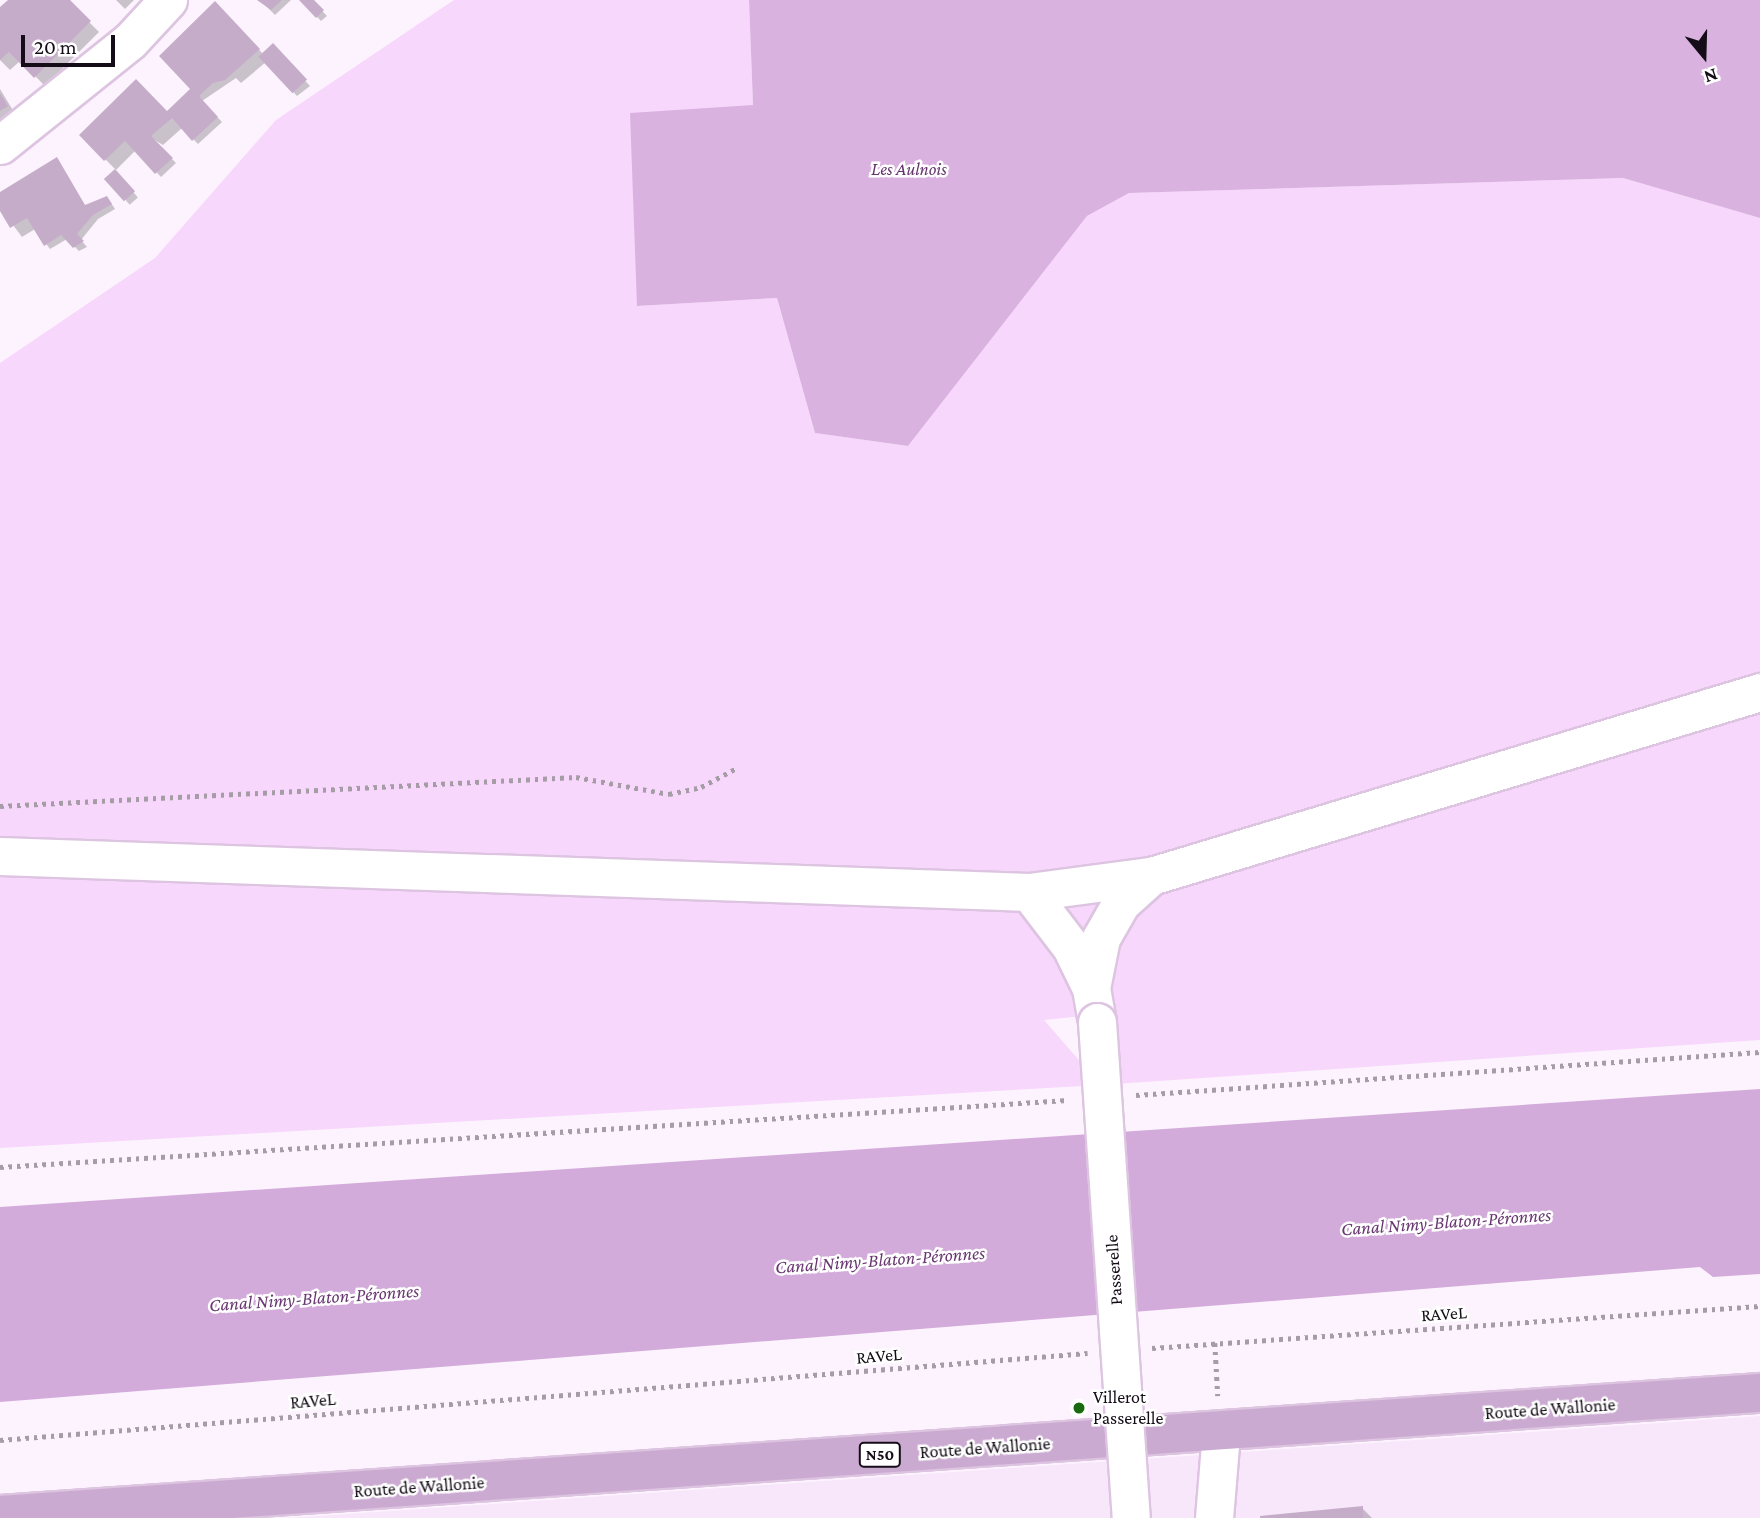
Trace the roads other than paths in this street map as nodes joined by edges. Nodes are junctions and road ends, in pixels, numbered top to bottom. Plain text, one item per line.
1 (169, 0) edge
2 (0, 145) edge
3 (1760, 692) edge
4 (0, 856) edge
5 (1151, 876) junction
6 (1029, 892) junction
7 (1094, 1005) junction
8 (1760, 1394) edge
9 (1221, 1432) junction
10 (0, 1515) edge
11 (1131, 1518) edge
12 (1213, 1518) edge

1 - 2 street
3 - 5 street
4 - 6 street
5 - 6 street
5 - 7 street
6 - 7 street
7 - 11 street, Passerelle, bridge
8 - 9 main road, Route de Wallonie / N50
9 - 10 main road, Route de Wallonie / N50
9 - 12 street

